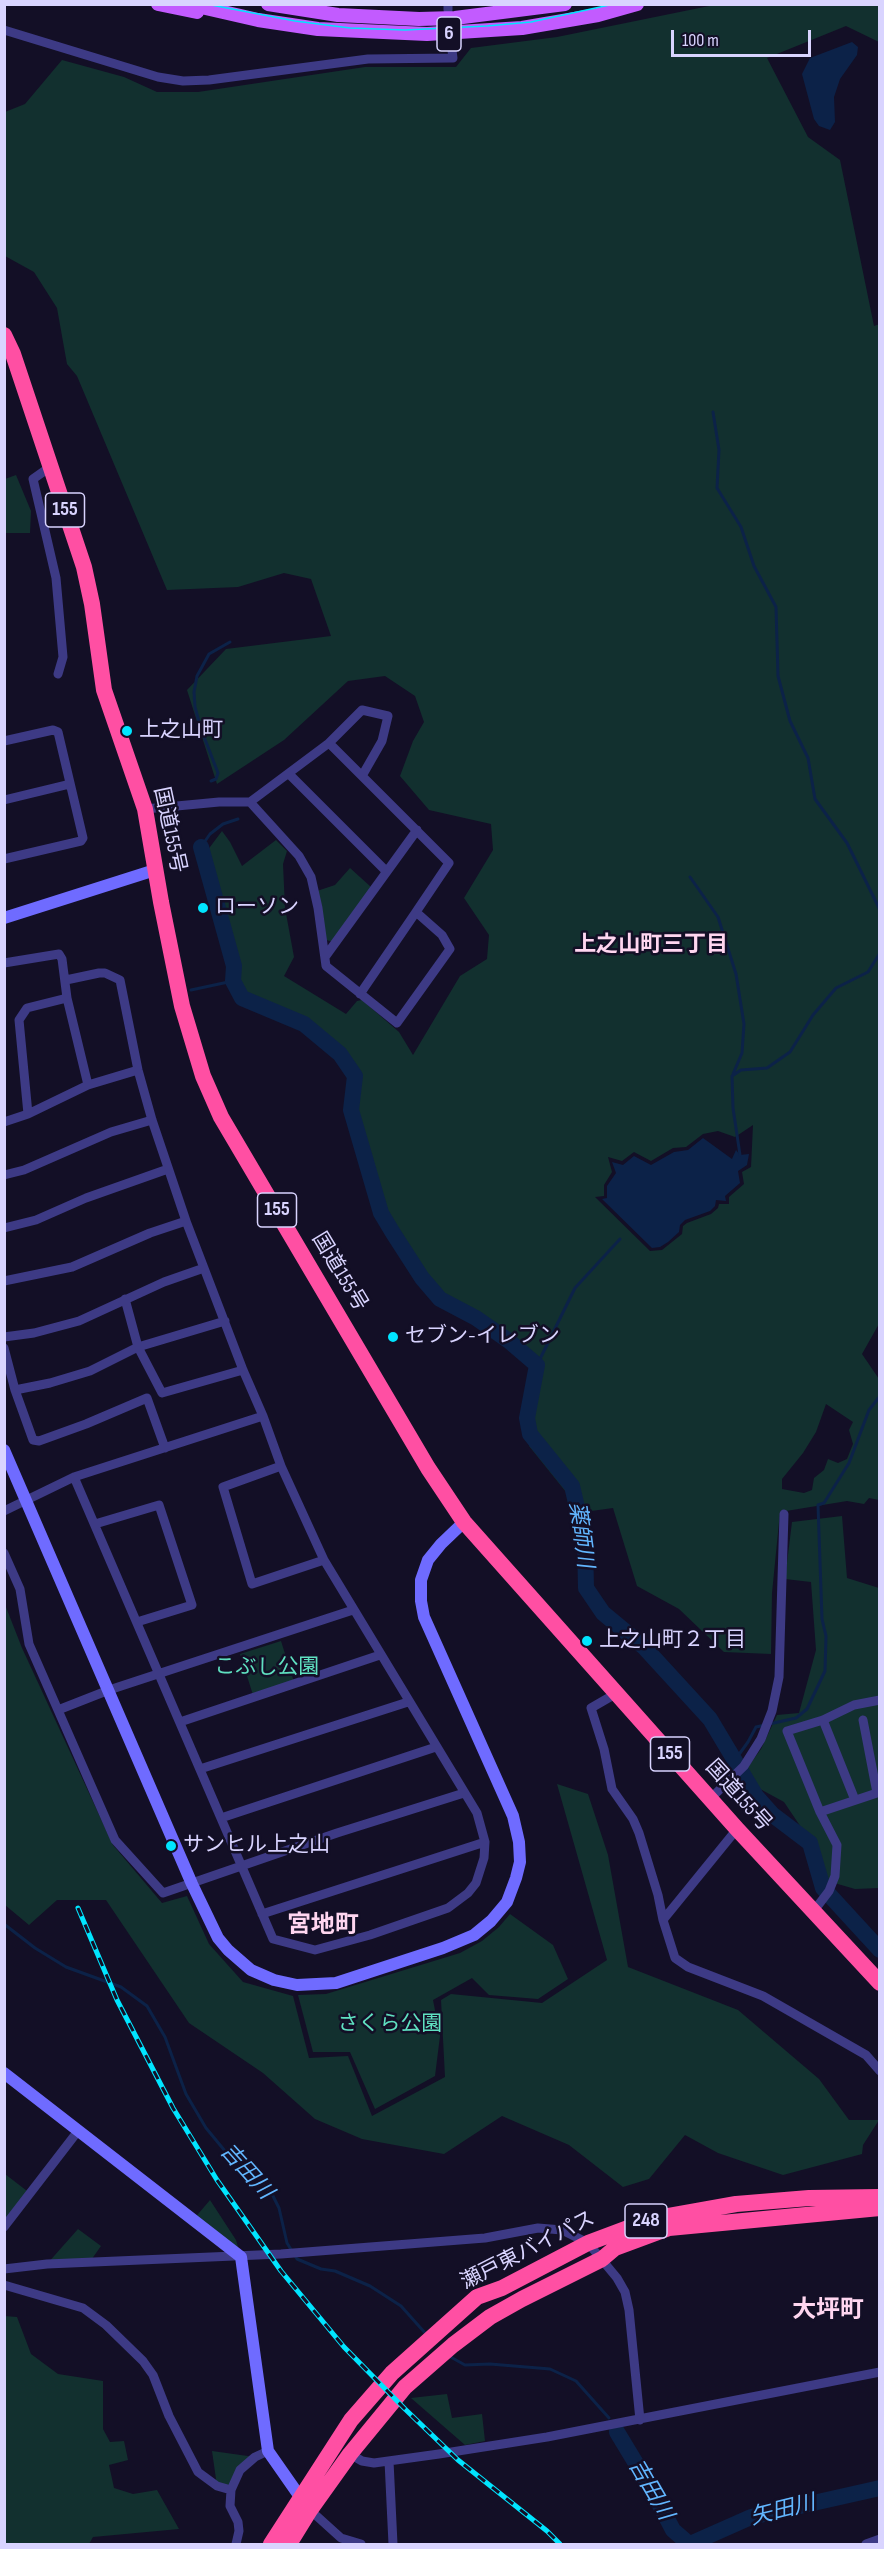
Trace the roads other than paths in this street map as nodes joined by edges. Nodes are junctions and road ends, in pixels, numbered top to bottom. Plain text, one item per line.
1 (158, 4) edge
2 (188, 4) edge
3 (268, 4) edge
4 (637, 4) edge
5 (563, 5) edge
6 (258, 20) junction
7 (4, 30) edge
8 (451, 43) dead end
9 (4, 335) edge
10 (50, 467) junction
11 (58, 674) dead end
12 (4, 741) edge
13 (329, 743) junction
14 (290, 774) junction
15 (362, 776) junction
16 (70, 784) junction
17 (4, 800) edge
18 (250, 802) junction
19 (145, 809) junction
20 (417, 830) junction
21 (4, 859) edge
22 (155, 870) junction
23 (386, 871) junction
24 (416, 912) junction
25 (4, 918) edge
26 (325, 957) junction
27 (4, 963) edge
28 (66, 980) junction
29 (360, 994) junction
30 (67, 998) junction
31 (138, 1070) junction
32 (87, 1085) junction
33 (28, 1114) junction
34 (152, 1120) junction
35 (4, 1122) edge
36 (168, 1169) junction
37 (4, 1174) edge
38 (186, 1221) junction
39 (4, 1228) edge
40 (204, 1268) junction
41 (4, 1281) edge
42 (125, 1299) junction
43 (225, 1321) junction
44 (4, 1337) edge
45 (138, 1347) junction
46 (4, 1348) edge
47 (243, 1370) junction
48 (15, 1390) junction
49 (263, 1416) junction
50 (165, 1448) junction
51 (4, 1450) edge
52 (281, 1466) junction
53 (74, 1477) junction
54 (26, 1500) junction
55 (4, 1511) edge
56 (784, 1514) dead end
57 (464, 1522) junction
58 (95, 1524) junction
59 (4, 1552) edge
60 (324, 1560) junction
61 (353, 1610) junction
62 (137, 1622) junction
63 (380, 1655) junction
64 (159, 1674) junction
65 (109, 1690) junction
66 (617, 1693) junction
67 (879, 1700) edge
68 (408, 1702) junction
69 (58, 1710) junction
70 (823, 1720) junction
71 (863, 1720) dead end
72 (180, 1722) junction
73 (436, 1748) junction
74 (201, 1769) junction
75 (464, 1793) junction
76 (710, 1799) junction
77 (855, 1800) junction
78 (820, 1812) junction
79 (221, 1818) junction
80 (737, 1829) junction
81 (485, 1842) junction
82 (242, 1865) junction
83 (192, 1884) junction
84 (813, 1912) junction
85 (262, 1914) junction
86 (663, 1920) junction
87 (879, 1983) edge
88 (879, 2071) edge
89 (4, 2073) edge
90 (78, 2132) junction
91 (879, 2197) edge
92 (879, 2208) edge
93 (4, 2227) edge
94 (588, 2242) junction
95 (241, 2257) junction
96 (602, 2259) junction
97 (4, 2269) edge
98 (4, 2285) edge
99 (879, 2372) edge
100 (640, 2420) junction
101 (268, 2451) junction
102 (350, 2454) junction
103 (388, 2461) junction
104 (231, 2490) junction
105 (305, 2504) junction
106 (879, 2539) edge
107 (236, 2544) edge
108 (271, 2544) edge
109 (289, 2544) edge
110 (360, 2544) edge
111 (393, 2544) edge
112 (866, 2544) edge

1 - 6 main road, 6
2 - 6 main road, 6
3 - 5 main road, 6
4 - 6 main road, 6
7 - 8 street
9 - 10 highway, 国道155号 / 155
10 - 11 street
10 - 19 highway, 国道155号 / 155
12 - 16 street
13 - 14 street
13 - 15 street
13 - 15 street
14 - 18 street
14 - 23 street
15 - 20 street
16 - 17 street
16 - 21 street
18 - 19 street
18 - 26 street
19 - 22 highway, 国道155号 / 155
20 - 23 street
20 - 24 street
22 - 25 street
22 - 57 highway, 国道155号 / 155
23 - 26 street
24 - 29 street
24 - 29 street
26 - 29 street
27 - 28 street
28 - 30 street
28 - 31 street
30 - 32 street
30 - 33 street
31 - 32 street
31 - 34 street
32 - 33 street
33 - 35 street
34 - 36 street
34 - 37 street
36 - 38 street
36 - 39 street
38 - 40 street
38 - 41 street
40 - 42 street
40 - 43 street
42 - 44 street
42 - 45 street
43 - 45 street
43 - 47 street
45 - 47 street
45 - 48 street
46 - 48 street
47 - 49 street
48 - 50 street
49 - 50 street
49 - 52 street
50 - 53 street
51 - 54 street
52 - 60 street
52 - 60 street
53 - 54 street
53 - 58 street
54 - 55 street
54 - 65 street
56 - 76 street
57 - 66 highway, 国道155号 / 155
57 - 83 street
58 - 62 street
58 - 62 street
59 - 69 street
60 - 61 street
61 - 63 street
61 - 64 street
62 - 64 street
63 - 68 street
63 - 72 street
64 - 65 street
64 - 72 street
65 - 69 street
65 - 83 street
66 - 76 highway, 国道155号 / 155
66 - 86 street
67 - 70 street
68 - 73 street
68 - 74 street
69 - 83 street
70 - 77 street
70 - 78 street
71 - 77 street
72 - 74 street
73 - 75 street
73 - 79 street
74 - 79 street
75 - 81 street
75 - 82 street
76 - 80 highway, 国道155号 / 155
77 - 78 street
78 - 84 street
79 - 82 street
80 - 84 highway, 国道155号 / 155
80 - 86 street
81 - 85 street
81 - 85 street
82 - 83 street
82 - 85 street
84 - 87 highway, 国道155号 / 155
86 - 88 street
89 - 90 street
90 - 93 street
90 - 95 street
91 - 94 highway, 瀬戸東バイパス / 248
92 - 96 highway, 瀬戸東バイパス / 248
94 - 95 street
94 - 96 street
94 - 105 highway, 瀬戸東バイパス / 248
95 - 97 street
95 - 101 street
96 - 100 street
96 - 102 highway, 瀬戸東バイパス / 248
98 - 104 street
99 - 100 street
100 - 103 street
101 - 104 street
101 - 105 street
102 - 103 street
102 - 105 highway, 瀬戸東バイパス / 248
103 - 111 street
104 - 107 street
105 - 108 highway, 瀬戸東バイパス / 248
105 - 109 highway, 瀬戸東バイパス / 248
105 - 110 street
106 - 112 street

